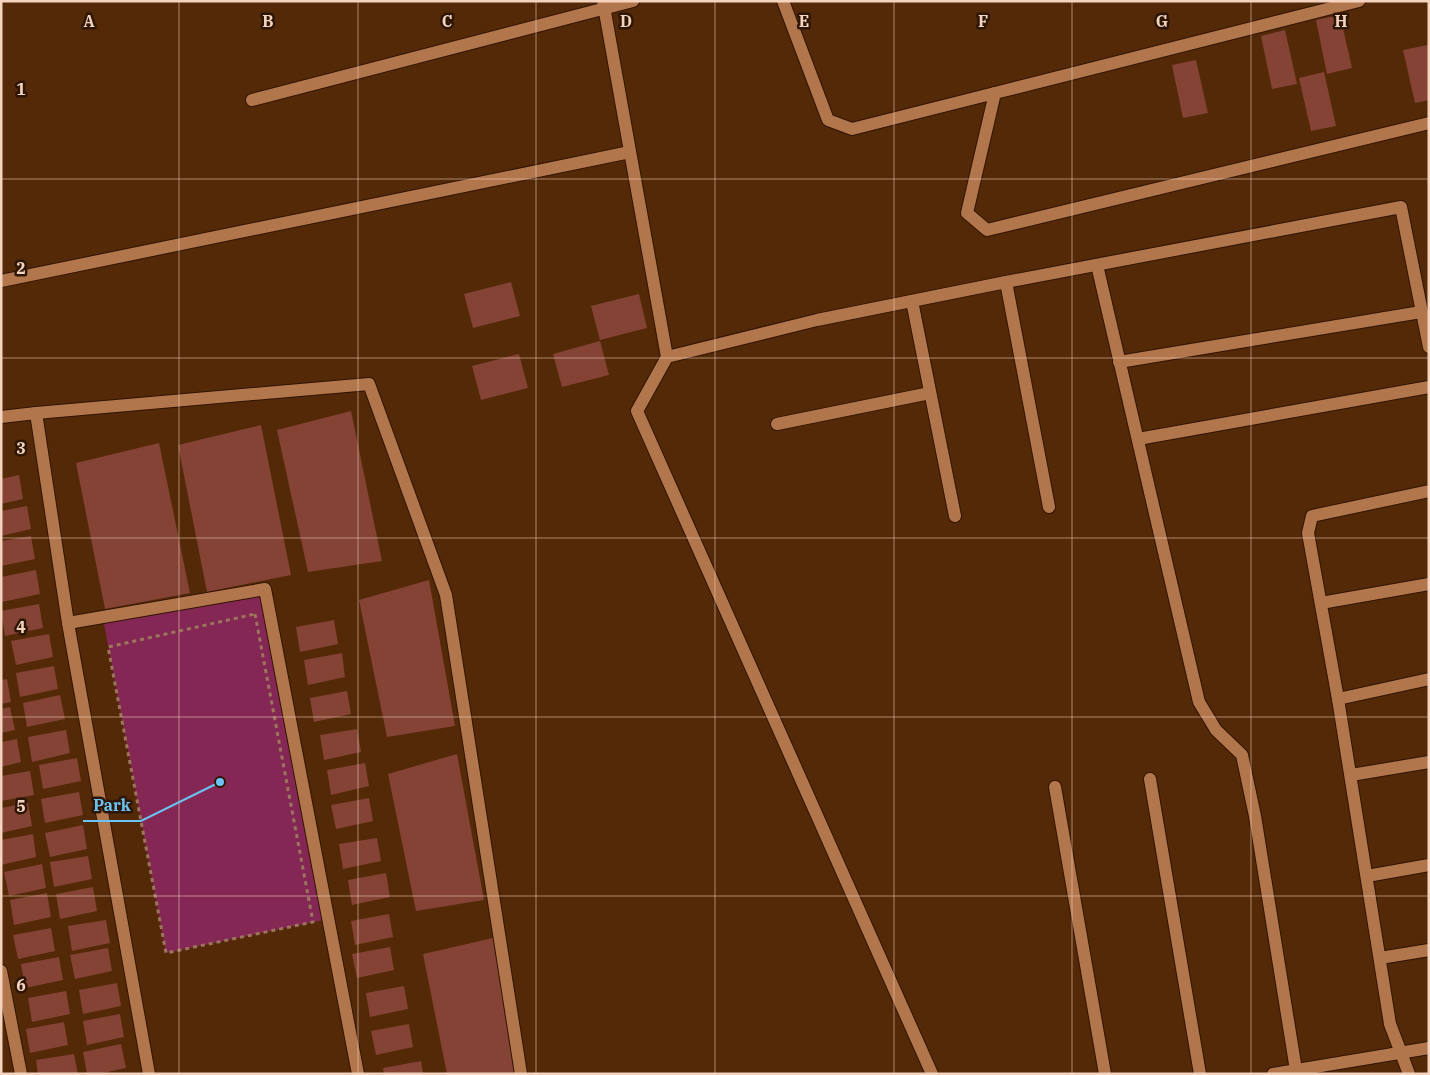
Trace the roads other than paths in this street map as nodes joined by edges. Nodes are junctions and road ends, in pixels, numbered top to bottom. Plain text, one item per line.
1 (634, 1) edge
2 (783, 1) edge
3 (1358, 1) edge
4 (604, 5) edge
5 (994, 93) junction
6 (252, 100) dead end
7 (1429, 123) edge
8 (630, 152) junction
9 (1097, 265) junction
10 (1, 281) edge
11 (1006, 282) junction
12 (912, 301) junction
13 (1421, 312) junction
14 (1429, 347) edge
15 (666, 358) junction
16 (1120, 362) junction
17 (1429, 387) edge
18 (930, 393) junction
19 (36, 413) junction
20 (1, 418) edge
21 (777, 424) dead end
22 (1138, 439) junction
23 (1429, 491) edge
24 (1049, 507) dead end
25 (955, 516) dead end
26 (1429, 584) edge
27 (1321, 603) junction
28 (68, 622) junction
29 (1429, 679) edge
30 (1338, 699) junction
31 (1429, 762) edge
32 (1351, 775) junction
33 (1150, 778) dead end
34 (1055, 787) dead end
35 (1429, 866) edge
36 (1367, 876) junction
37 (1429, 950) edge
38 (1380, 958) junction
39 (1, 971) edge
40 (1429, 1048) edge
41 (1402, 1053) junction
42 (1296, 1070) junction
43 (21, 1074) edge
44 (149, 1074) edge
45 (358, 1074) edge
46 (521, 1074) edge
47 (932, 1074) edge
48 (1105, 1074) edge
49 (1200, 1074) edge
50 (1273, 1074) edge
51 (1409, 1074) edge

1 - 4 street
2 - 5 street
3 - 5 street
4 - 6 street
4 - 8 street
5 - 7 street
8 - 10 street
8 - 15 street
9 - 11 street
9 - 13 street
9 - 16 street
11 - 12 street
11 - 24 street
12 - 15 street
12 - 18 street
13 - 14 street
13 - 16 street
15 - 47 street
16 - 22 street
17 - 22 street
18 - 21 street
18 - 25 street
19 - 20 street
19 - 28 street
19 - 46 street
22 - 42 street
23 - 27 street
26 - 27 street
27 - 30 street
28 - 44 street
28 - 45 street
29 - 30 street
30 - 32 street
31 - 32 street
32 - 36 street
33 - 49 street
34 - 48 street
35 - 36 street
36 - 38 street
37 - 38 street
38 - 41 street
39 - 43 street
40 - 41 street
41 - 42 street
41 - 51 street
42 - 50 street

